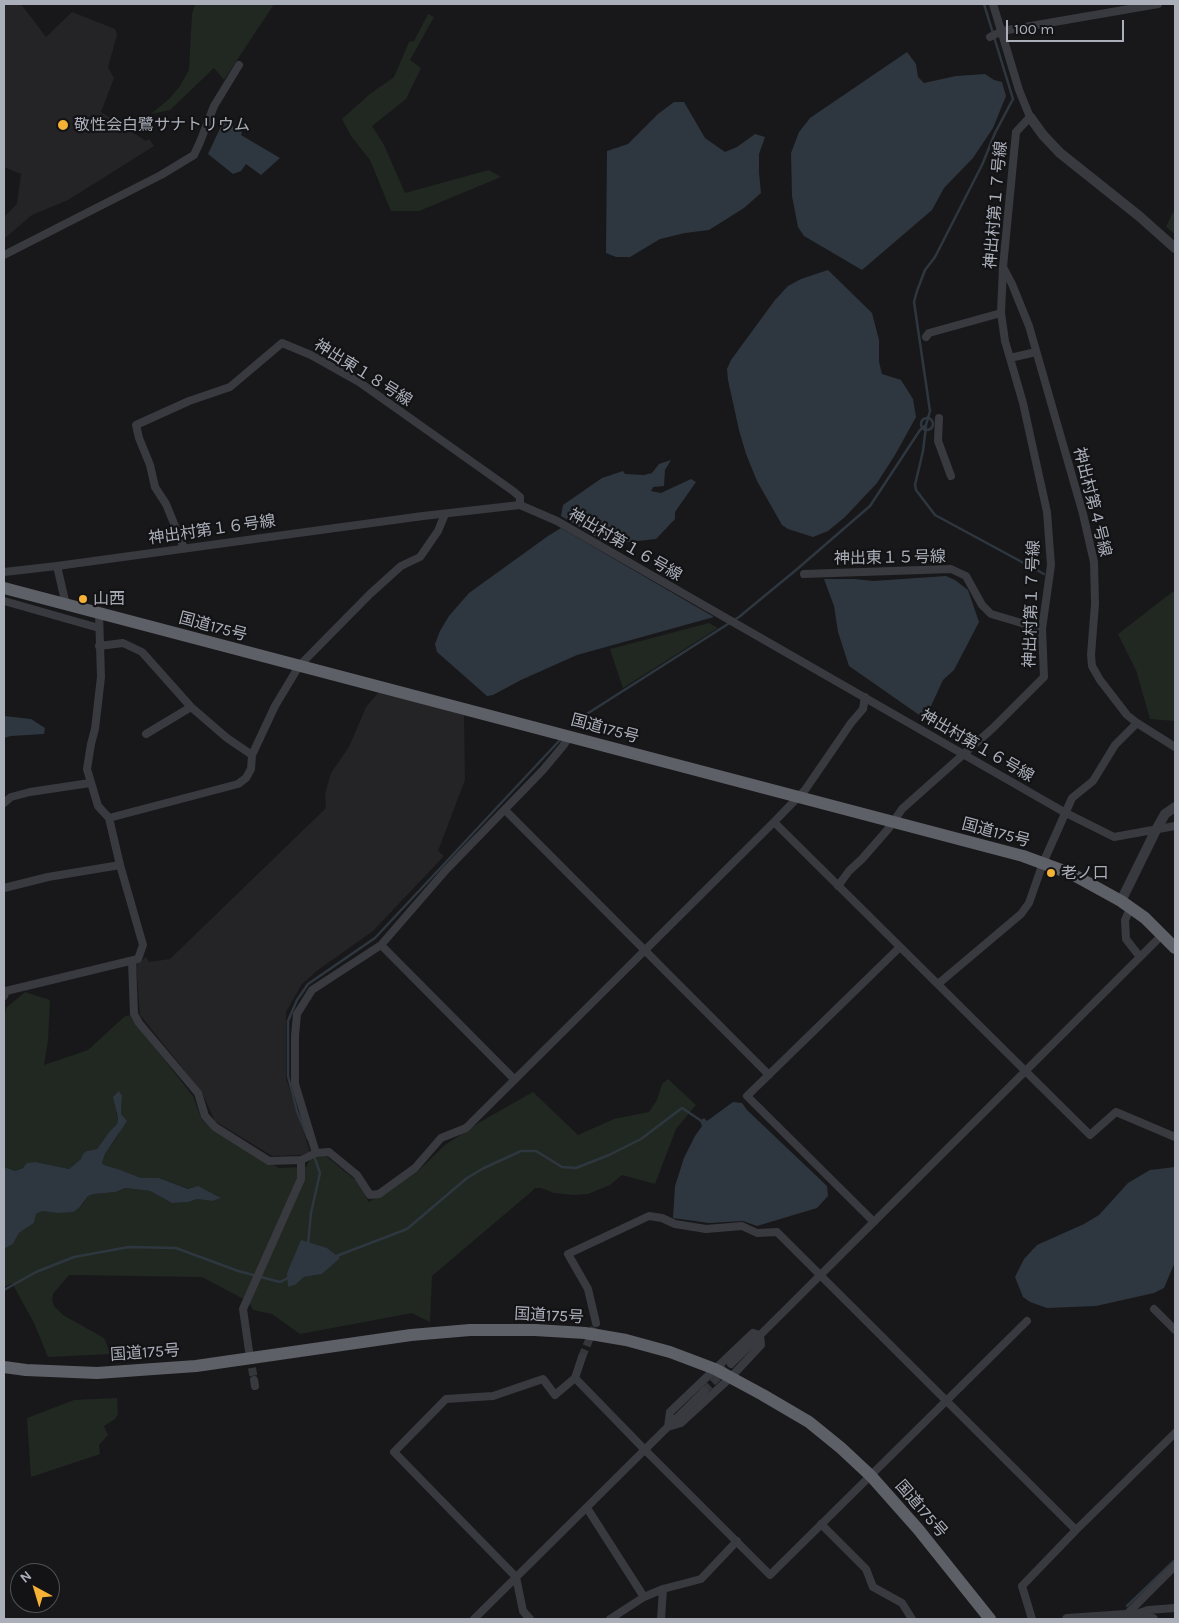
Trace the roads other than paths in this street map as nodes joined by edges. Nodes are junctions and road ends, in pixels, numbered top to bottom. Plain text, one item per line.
1 (993, 4) edge
2 (1158, 4) edge
3 (1002, 31) junction
4 (990, 37) dead end
5 (239, 65) dead end
6 (1030, 117) junction
7 (1175, 248) edge
8 (4, 255) edge
9 (1003, 268) junction
10 (1001, 313) junction
11 (926, 337) dead end
12 (1036, 352) junction
13 (1010, 358) junction
14 (939, 418) dead end
15 (951, 476) dead end
16 (520, 505) junction
17 (445, 514) junction
18 (184, 548) junction
19 (57, 566) junction
20 (4, 572) edge
21 (804, 574) dead end
22 (4, 588) edge
23 (4, 601) edge
24 (66, 605) junction
25 (99, 613) junction
26 (99, 628) junction
27 (1042, 629) junction
28 (99, 646) junction
29 (300, 666) junction
30 (865, 697) junction
31 (190, 707) junction
32 (1138, 723) junction
33 (146, 734) dead end
34 (569, 737) junction
35 (1175, 747) edge
36 (963, 754) junction
37 (252, 755) junction
38 (90, 783) junction
39 (797, 798) junction
40 (4, 803) edge
41 (1175, 807) edge
42 (505, 810) junction
43 (1064, 812) junction
44 (109, 818) junction
45 (894, 821) junction
46 (774, 822) junction
47 (1175, 826) edge
48 (1156, 830) junction
49 (1043, 863) junction
50 (120, 865) junction
51 (838, 886) junction
52 (4, 888) edge
53 (1126, 904) junction
54 (1163, 934) junction
55 (381, 946) junction
56 (900, 947) junction
57 (1175, 948) edge
58 (644, 950) junction
59 (1140, 957) junction
60 (132, 961) junction
61 (938, 984) junction
62 (4, 996) edge
63 (1025, 1071) junction
64 (769, 1075) junction
65 (514, 1079) junction
66 (1175, 1137) edge
67 (316, 1152) junction
68 (301, 1160) junction
69 (874, 1222) junction
70 (820, 1275) junction
71 (1154, 1309) dead end
72 (1027, 1321) dead end
73 (596, 1323) tunnel mouth
74 (1175, 1330) edge
75 (760, 1335) junction
76 (249, 1351) tunnel mouth
77 (582, 1357) tunnel mouth
78 (4, 1367) edge
79 (715, 1369) junction
80 (731, 1371) junction
81 (575, 1378) junction
82 (704, 1391) tunnel mouth
83 (945, 1400) junction
84 (668, 1427) junction
85 (1175, 1433) edge
86 (645, 1450) junction
87 (871, 1476) junction
88 (586, 1508) junction
89 (821, 1524) junction
90 (1076, 1530) junction
91 (737, 1542) junction
92 (1175, 1566) edge
93 (516, 1576) junction
94 (663, 1589) junction
95 (644, 1597) junction
96 (1175, 1608) edge
97 (1129, 1615) junction
98 (474, 1619) edge
99 (530, 1619) edge
100 (610, 1619) edge
101 (661, 1619) edge
102 (912, 1619) edge
103 (990, 1619) edge
104 (1032, 1619) edge
105 (1067, 1619) edge
106 (1153, 1619) edge

1 - 3 street
2 - 3 street
3 - 4 street
3 - 6 street
5 - 8 street
6 - 7 street
6 - 9 street, 神出村第１７号線
9 - 10 street, 神出村第１７号線
9 - 12 street, 神出村第４号線
10 - 11 street
10 - 13 street, 神出村第１７号線
12 - 13 street
12 - 32 street, 神出村第４号線
13 - 27 street, 神出村第１７号線
14 - 15 street
16 - 17 street, 神出村第１６号線
16 - 18 street, 神出東１８号線
16 - 30 street, 神出村第１６号線
17 - 18 street, 神出村第１６号線
17 - 29 street
18 - 19 street, 神出村第１６号線
19 - 20 street, 神出村第１６号線
19 - 24 street
21 - 27 street, 神出東１５号線
22 - 24 highway, 国道175号
23 - 26 street
24 - 25 highway, 国道175号
25 - 26 street
25 - 29 highway, 国道175号
26 - 28 street
27 - 36 street, 神出村第１７号線
28 - 31 street
28 - 38 street
29 - 34 highway, 国道175号
29 - 37 street
30 - 36 street, 神出村第１６号線
30 - 39 street
31 - 33 street
31 - 37 street
32 - 35 street, 神出村第４号線
32 - 43 street
34 - 39 highway, 国道175号
34 - 42 street
36 - 43 street, 神出村第１６号線
36 - 45 street, 神出村第１７号線
37 - 44 street
38 - 40 street
38 - 44 street
39 - 45 highway, 国道175号
39 - 46 street
41 - 48 street
42 - 55 street
42 - 58 street
43 - 48 street, 神出村第１６号線
43 - 49 street
44 - 50 street
45 - 49 highway, 国道175号
45 - 51 street, 神出村第１７号線
46 - 51 street
46 - 58 street
47 - 48 street, 神出村第１６号線
48 - 53 street
49 - 53 highway, 国道175号
49 - 61 street
50 - 52 street
50 - 60 street
51 - 56 street
53 - 54 highway, 国道175号
53 - 59 street
54 - 57 highway, 国道175号
54 - 59 street
55 - 65 street
55 - 67 street
56 - 61 street
56 - 64 street
58 - 64 street
58 - 65 street
59 - 63 street
60 - 62 street
60 - 68 street
61 - 63 street
63 - 66 street
63 - 69 street
64 - 69 street
65 - 67 street
67 - 68 street
68 - 76 street
69 - 70 street
70 - 73 street
70 - 75 street
70 - 83 street
71 - 74 street
72 - 83 street
75 - 79 street
75 - 80 street
75 - 80 street
77 - 81 street
78 - 79 highway, 国道175号
79 - 80 highway, 国道175号
79 - 84 street
80 - 84 street
80 - 87 highway, 国道175号
81 - 86 street
81 - 93 street
82 - 84 street
83 - 87 street
83 - 90 street
84 - 86 street
85 - 90 street
86 - 88 street
86 - 91 street
87 - 89 street
87 - 103 highway, 国道175号
88 - 93 street
88 - 95 street
89 - 91 street
89 - 102 street
90 - 104 street
91 - 94 street
92 - 97 street
93 - 98 street
93 - 99 street
94 - 95 street
94 - 101 street
95 - 100 street
96 - 97 street
97 - 105 street
97 - 106 street

